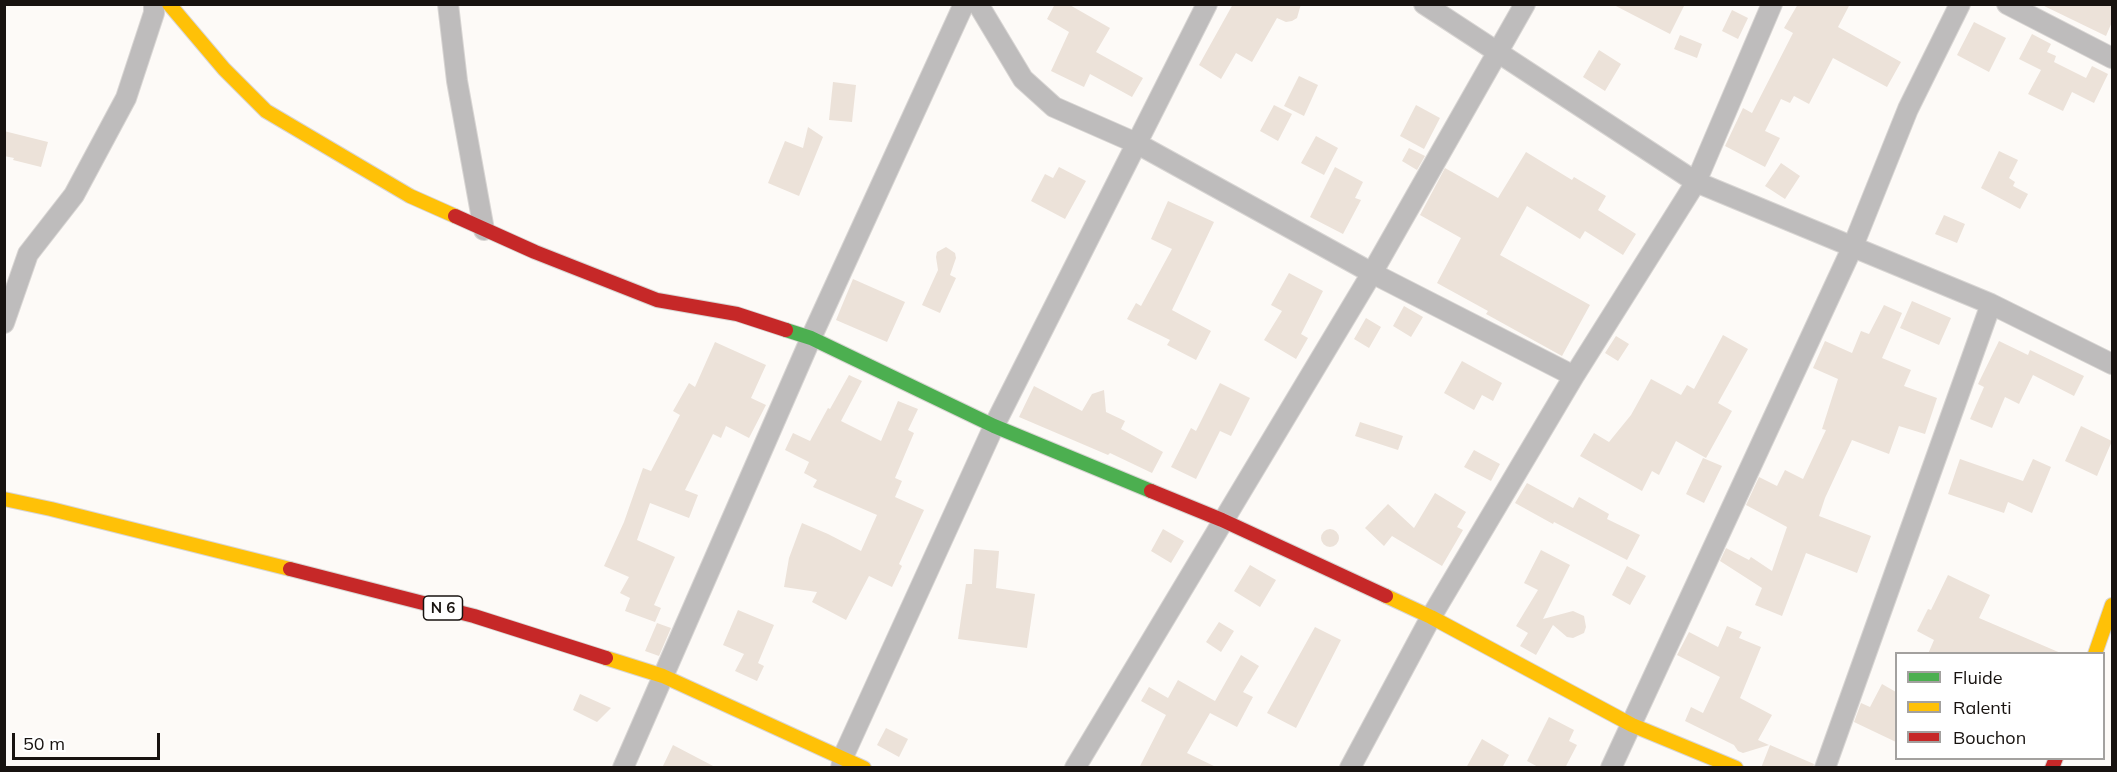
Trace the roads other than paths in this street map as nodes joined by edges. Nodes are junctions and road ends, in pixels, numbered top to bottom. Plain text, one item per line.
1 (154, 4) edge
2 (169, 4) edge
3 (448, 4) edge
4 (964, 4) edge
5 (978, 4) edge
6 (1207, 4) edge
7 (1424, 4) edge
8 (1525, 4) edge
9 (1772, 4) edge
10 (1960, 4) edge
11 (2007, 4) edge
12 (1498, 52) junction
13 (2112, 58) edge
14 (1136, 144) junction
15 (1696, 182) junction
16 (484, 230) junction
17 (1853, 246) junction
18 (1372, 273) junction
19 (1991, 304) junction
20 (4, 323) edge
21 (811, 338) junction
22 (2112, 364) edge
23 (1574, 376) junction
24 (994, 426) junction
25 (4, 500) edge
26 (1222, 520) junction
27 (2112, 605) edge
28 (1431, 618) junction
29 (2096, 652) edge
30 (663, 676) junction
31 (1632, 725) junction
32 (842, 762) edge
33 (623, 768) edge
34 (864, 768) edge
35 (1075, 768) edge
36 (1350, 768) edge
37 (1611, 768) edge
38 (1736, 768) edge
39 (1825, 768) edge

1 - 20 street
2 - 16 street
3 - 16 street
4 - 21 street
5 - 14 street
6 - 14 street
7 - 12 street
8 - 12 street
9 - 15 street
10 - 17 street
11 - 13 street
12 - 15 street
12 - 18 street
14 - 18 street
14 - 24 street
15 - 17 street
15 - 23 street
16 - 21 street
17 - 19 street
17 - 31 street
18 - 23 street
18 - 26 street
19 - 22 street
19 - 39 street
21 - 24 street
21 - 30 street
23 - 28 street
24 - 26 street
24 - 32 street
25 - 30 street, N 6
26 - 28 street
26 - 35 street
27 - 29 street
28 - 31 street
28 - 36 street
30 - 32 street, N 6
30 - 33 street
31 - 37 street
31 - 38 street
32 - 34 street, N 6

